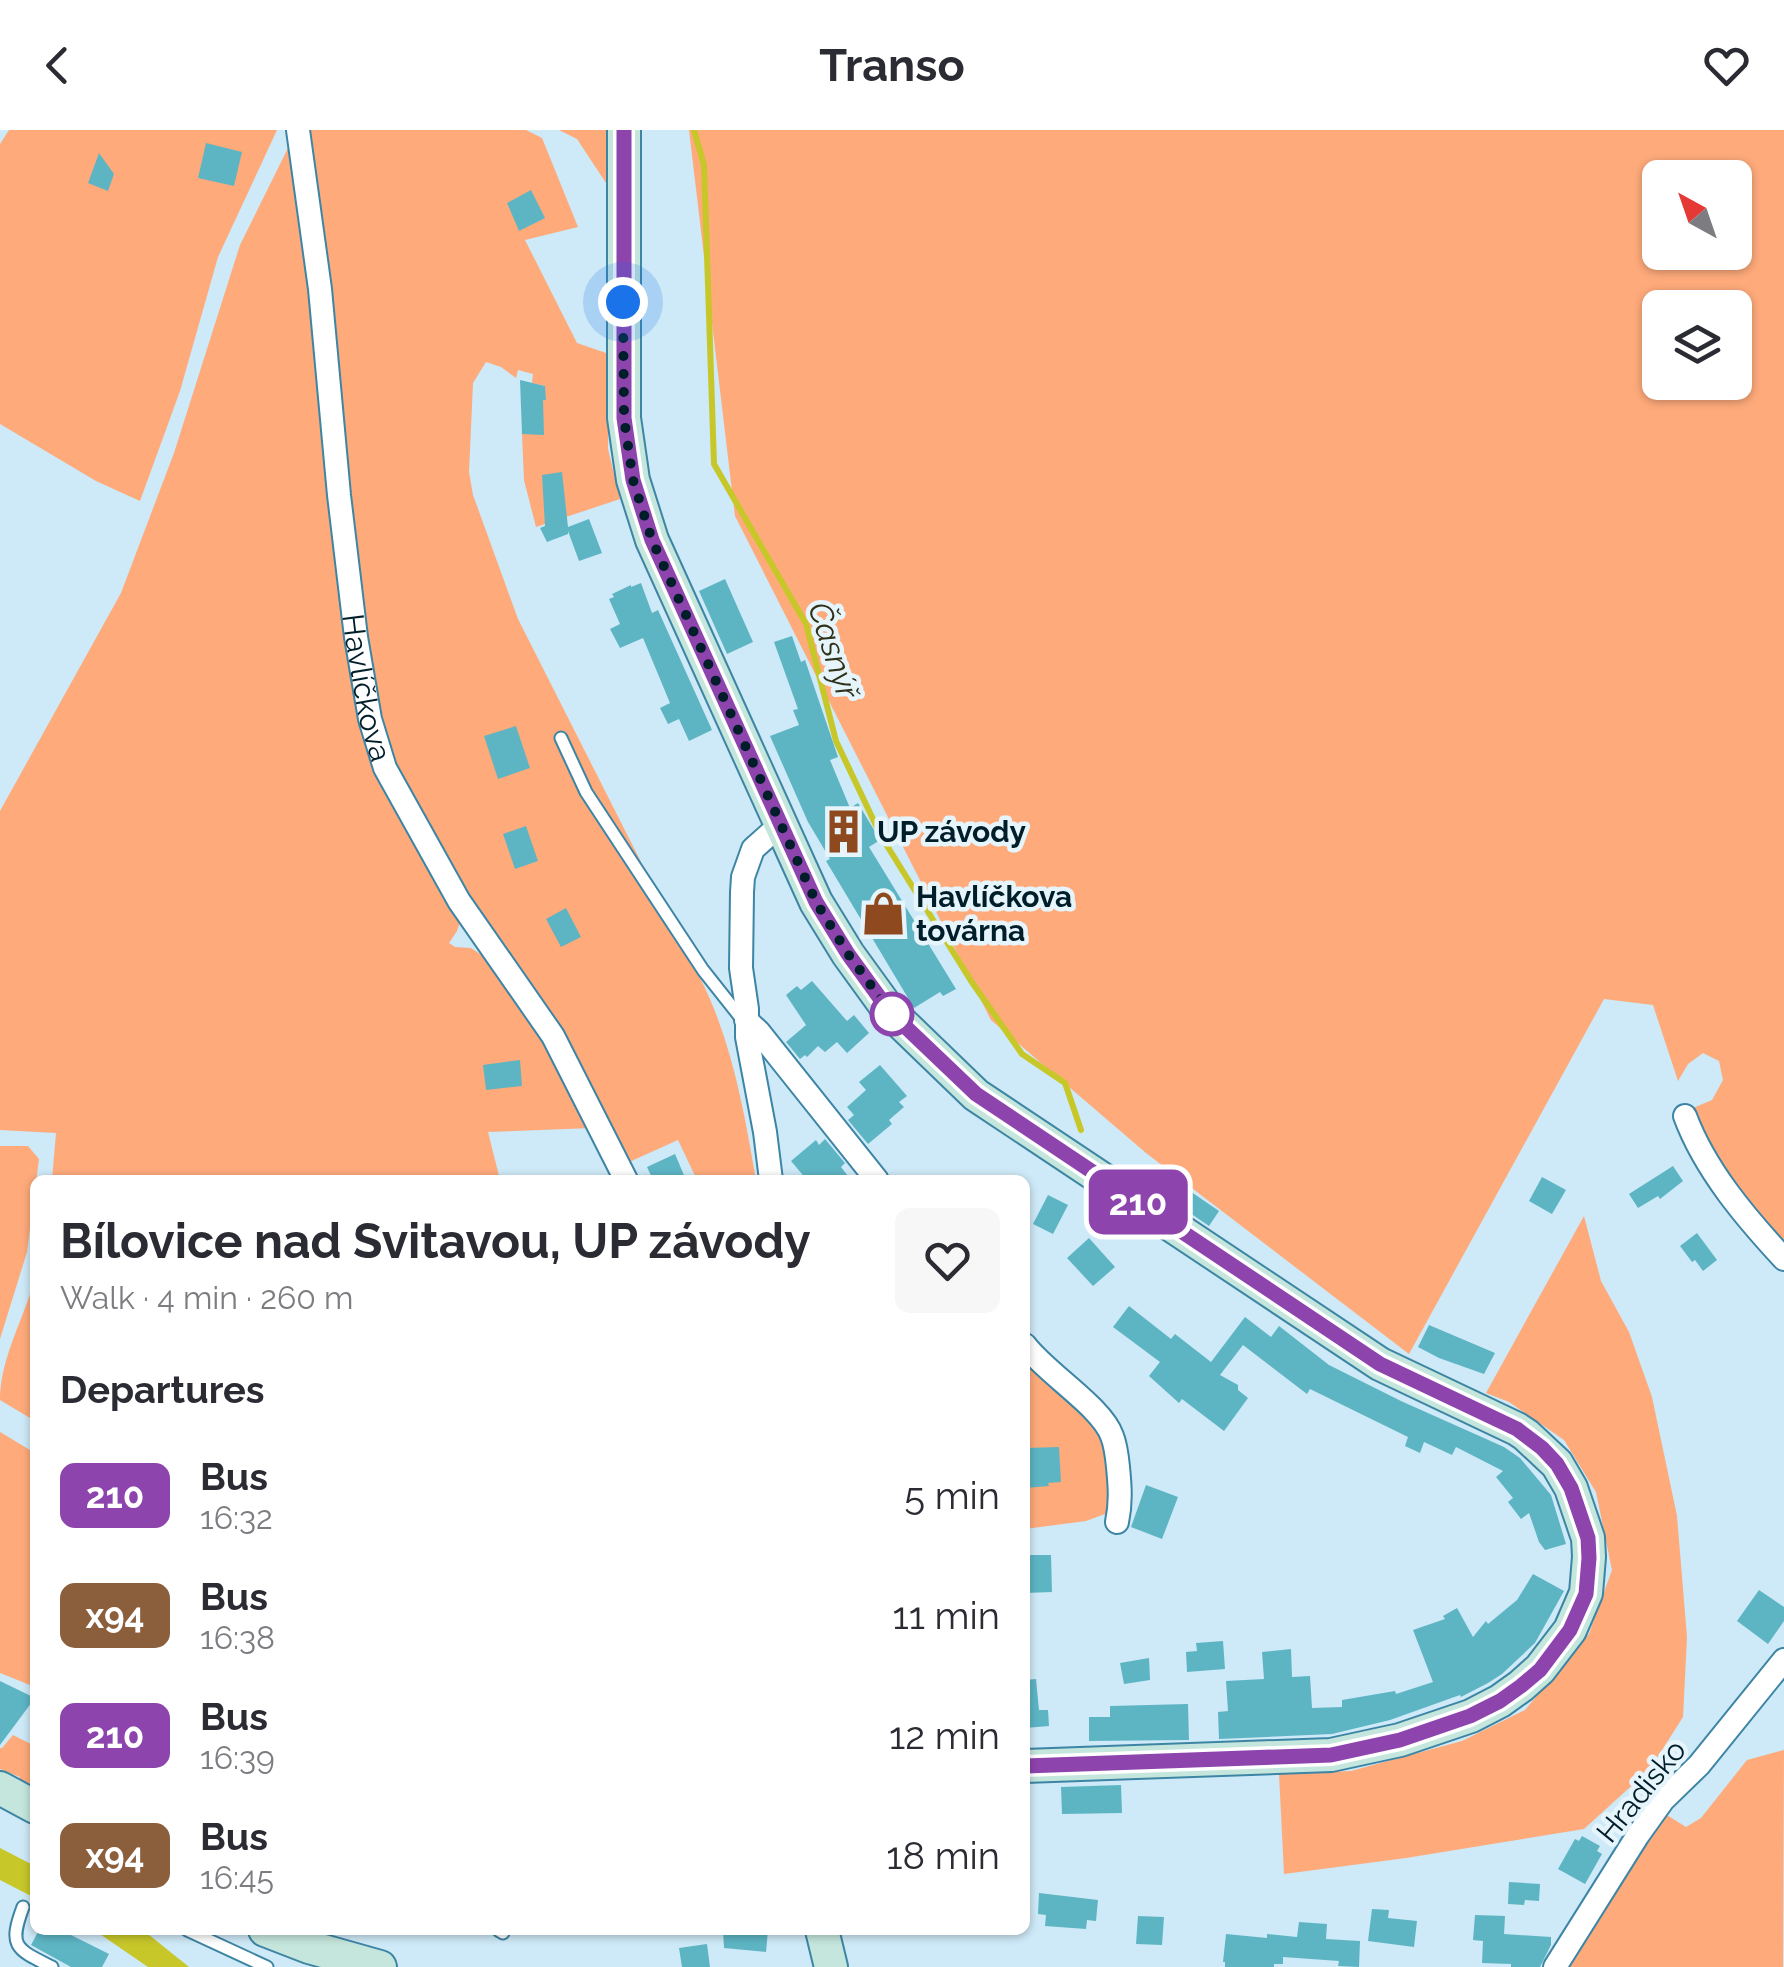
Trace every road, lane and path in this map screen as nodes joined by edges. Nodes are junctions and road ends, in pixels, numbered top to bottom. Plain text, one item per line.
1 (298, 130) edge
2 (624, 130) edge
3 (561, 738) dead end
4 (782, 823) junction
5 (746, 1020) junction
6 (1685, 1116) dead end
7 (623, 1175) edge
8 (770, 1175) edge
9 (872, 1175) edge
10 (1784, 1259) edge
11 (1030, 1352) edge
12 (1117, 1522) dead end
13 (1784, 1660) edge
14 (1030, 1766) edge
15 (0, 1788) edge
16 (30, 1804) edge
17 (24, 1907) dead end
18 (197, 1935) edge
19 (277, 1935) edge
20 (823, 1935) edge
21 (331, 1961) edge
22 (52, 1967) edge
23 (267, 1967) edge
24 (380, 1967) edge
25 (831, 1967) edge
26 (1555, 1967) edge

1 - 7 street, Havlíčkova
2 - 4 main road
3 - 5 lane
4 - 5 street
4 - 14 main road
5 - 8 street
5 - 9 street
6 - 10 street
11 - 12 street
13 - 26 street, Hradisko
15 - 16 main road
17 - 22 lane
18 - 23 lane
19 - 21 main road
20 - 25 main road
21 - 24 main road

